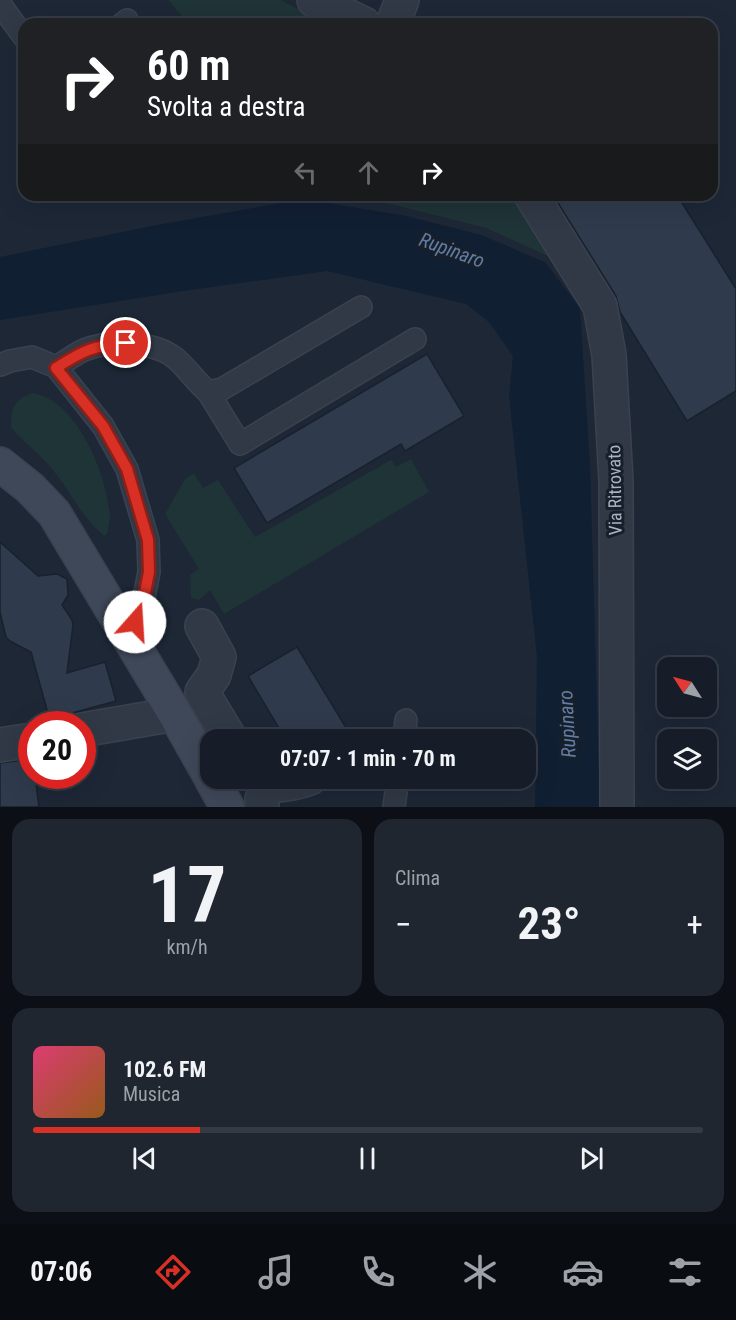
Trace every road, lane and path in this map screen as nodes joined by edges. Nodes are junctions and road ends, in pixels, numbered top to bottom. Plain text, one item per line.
1 (314, 0) edge
2 (402, 0) edge
3 (0, 3) edge
4 (352, 18) edge
5 (395, 18) edge
6 (18, 28) edge
7 (535, 201) edge
8 (362, 307) dead end
9 (415, 339) dead end
10 (0, 365) edge
11 (56, 368) junction
12 (208, 392) junction
13 (0, 464) edge
14 (202, 626) dead end
15 (129, 637) junction
16 (175, 714) junction
17 (96, 728) edge
18 (224, 729) edge
19 (18, 742) edge
20 (0, 745) edge
21 (200, 758) edge
22 (217, 789) edge
23 (396, 789) edge
24 (227, 807) edge
25 (394, 807) edge
26 (617, 807) edge

1 - 4 street
2 - 5 street
3 - 6 lane
7 - 26 street, Via Ritrovato
8 - 12 lane
9 - 12 lane
10 - 11 lane
11 - 12 lane
11 - 15 lane
13 - 15 main road
14 - 18 street
15 - 16 main road
16 - 17 street
16 - 21 main road
19 - 20 street
22 - 24 main road
23 - 25 lane

